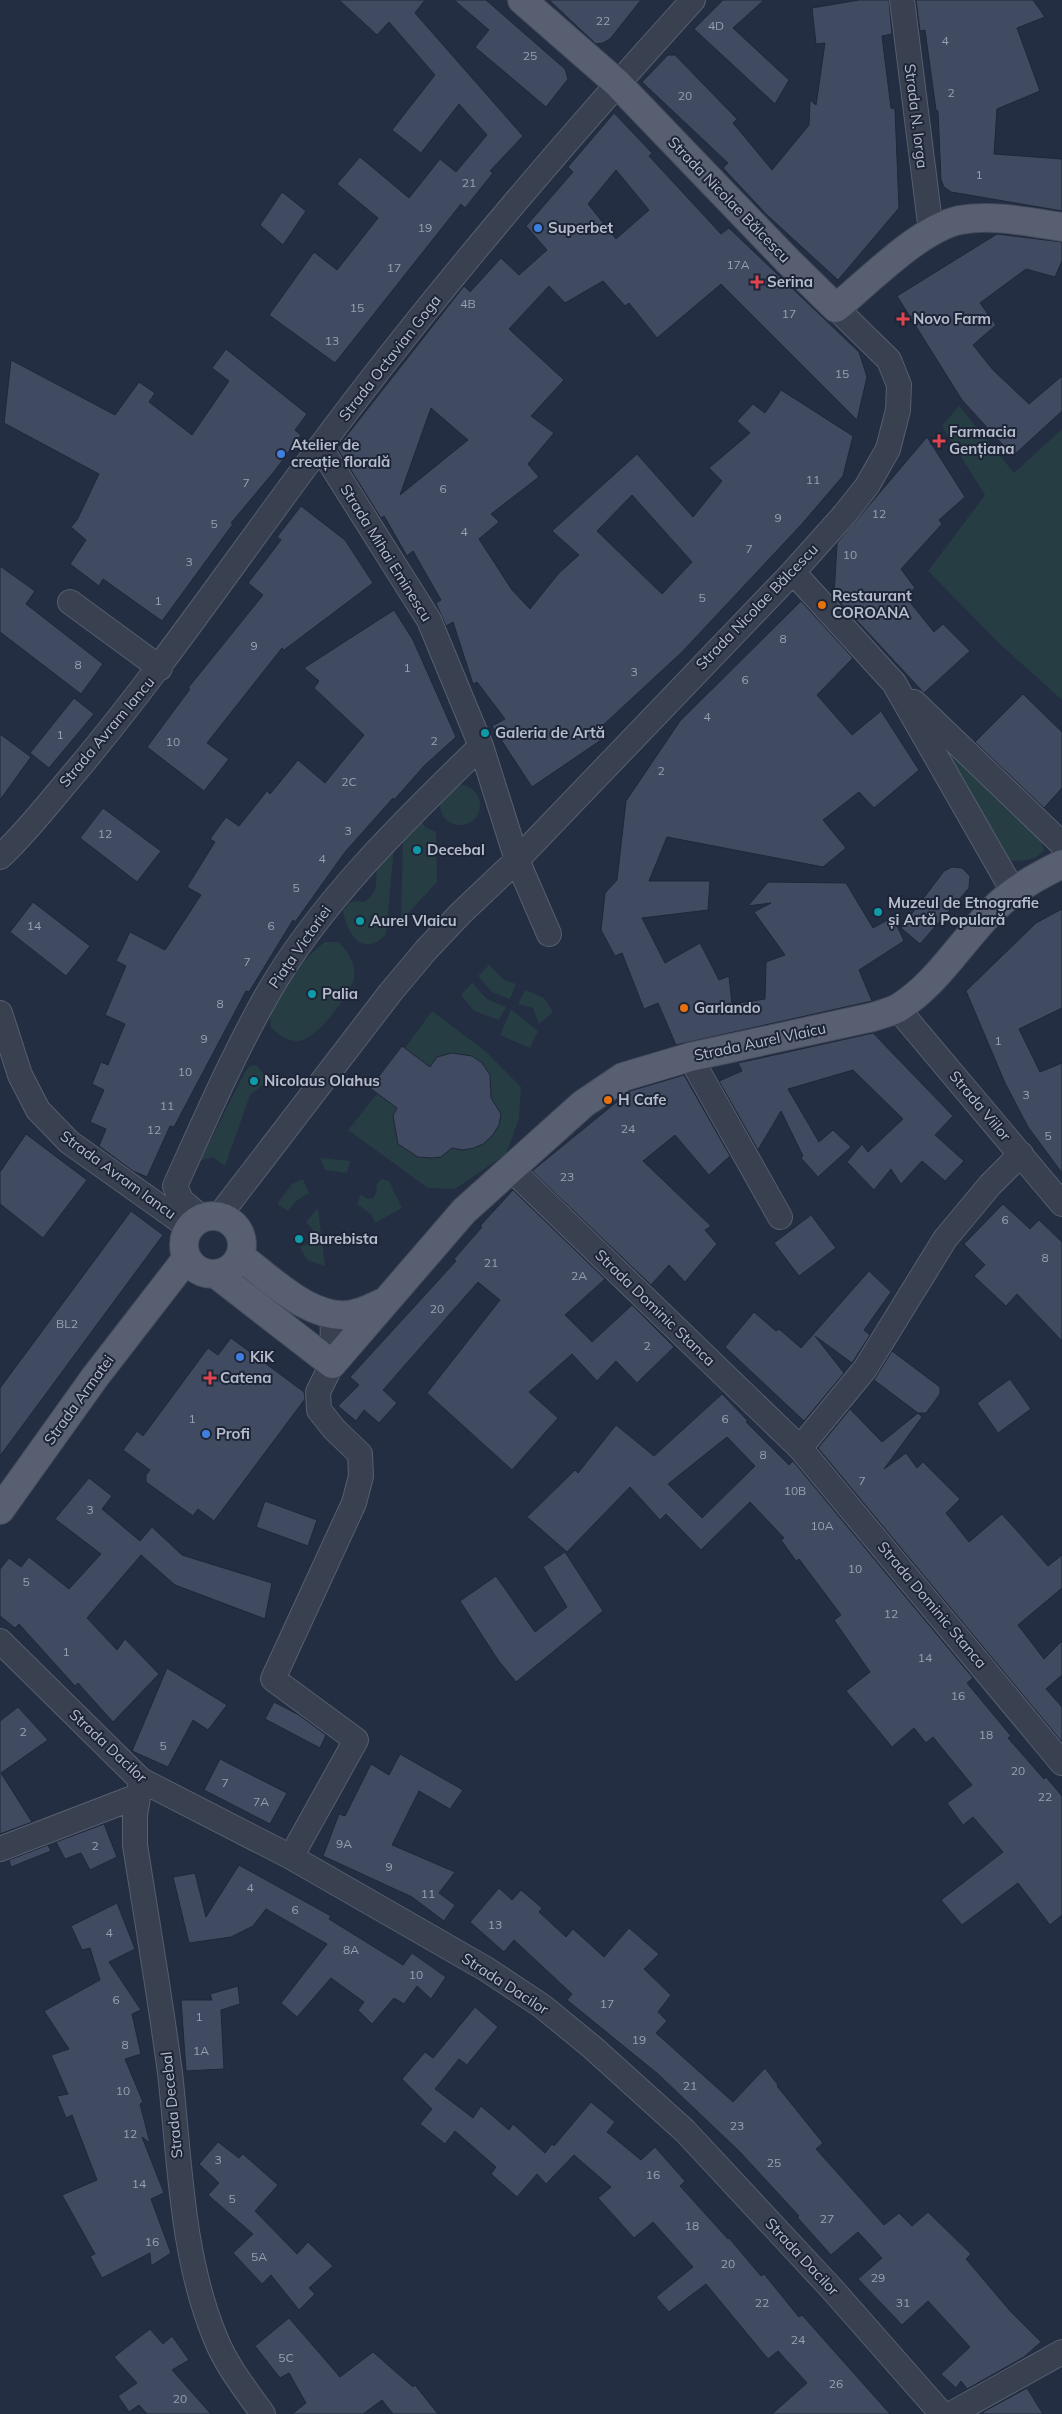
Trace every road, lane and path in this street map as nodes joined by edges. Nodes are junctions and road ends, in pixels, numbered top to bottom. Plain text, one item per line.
1 (522, 0) edge
2 (693, 0) edge
3 (902, 0) edge
4 (617, 83) junction
5 (1062, 227) edge
6 (931, 231) junction
7 (836, 308) junction
8 (320, 447) junction
9 (793, 572) junction
10 (70, 602) dead end
11 (160, 668) junction
12 (894, 683) junction
13 (480, 746) junction
14 (1062, 844) edge
15 (0, 857) edge
16 (517, 860) junction
17 (1062, 864) edge
18 (1013, 891) junction
19 (549, 934) dead end
20 (897, 1008) junction
21 (0, 1012) edge
22 (690, 1057) junction
23 (1021, 1154) junction
24 (510, 1168) junction
25 (175, 1186) junction
26 (148, 1198) junction
27 (1062, 1204) edge
28 (780, 1216) dead end
29 (203, 1220) junction
30 (241, 1257) junction
31 (203, 1268) junction
32 (383, 1302) junction
33 (333, 1315) junction
34 (332, 1364) junction
35 (800, 1448) junction
36 (0, 1510) edge
37 (0, 1641) edge
38 (1062, 1763) edge
39 (139, 1788) junction
40 (0, 1849) edge
41 (291, 1857) junction
42 (1062, 2352) edge
43 (262, 2414) edge
44 (942, 2414) edge
45 (951, 2414) edge

1 - 4 main road, Strada Nicolae Bălcescu
2 - 4 street, Strada Octavian Goga
3 - 6 street, Strada N. Iorga
4 - 7 main road, Strada Nicolae Bălcescu
4 - 8 street, Strada Octavian Goga
5 - 6 main road
6 - 7 main road
7 - 9 street, Strada Nicolae Bălcescu
8 - 11 street, Strada Octavian Goga
8 - 13 street, Strada Mihai Eminescu
9 - 12 street
9 - 16 street, Strada Nicolae Bălcescu
10 - 11 street, Strada Avram Iancu
11 - 15 street, Strada Avram Iancu
12 - 14 street
12 - 18 street
13 - 16 street, Strada Mihai Eminescu
13 - 25 street, Piața Victoriei
16 - 19 street
16 - 29 street, Strada Nicolae Bălcescu
17 - 18 main road
18 - 20 main road
20 - 22 main road, Strada Aurel Vlaicu
20 - 23 street, Strada Viilor
21 - 26 street, Strada Avram Iancu
22 - 24 main road, Strada Aurel Vlaicu
22 - 28 street
23 - 27 street, Strada Viilor
23 - 35 street
24 - 32 main road
24 - 35 street, Strada Dominic Stanca
25 - 26 street
25 - 29 street
26 - 29 street, Strada Avram Iancu
29 - 30 main road
29 - 31 main road
30 - 31 main road
30 - 33 main road
31 - 34 main road
31 - 36 main road, Strada Armatei
32 - 33 main road
32 - 34 main road
33 - 34 street
34 - 41 street
35 - 38 street, Strada Dominic Stanca
37 - 39 street, Strada Dacilor
39 - 40 street
39 - 41 street, Strada Dacilor
39 - 43 street, Strada Decebal
41 - 44 street, Strada Dacilor
42 - 45 street

